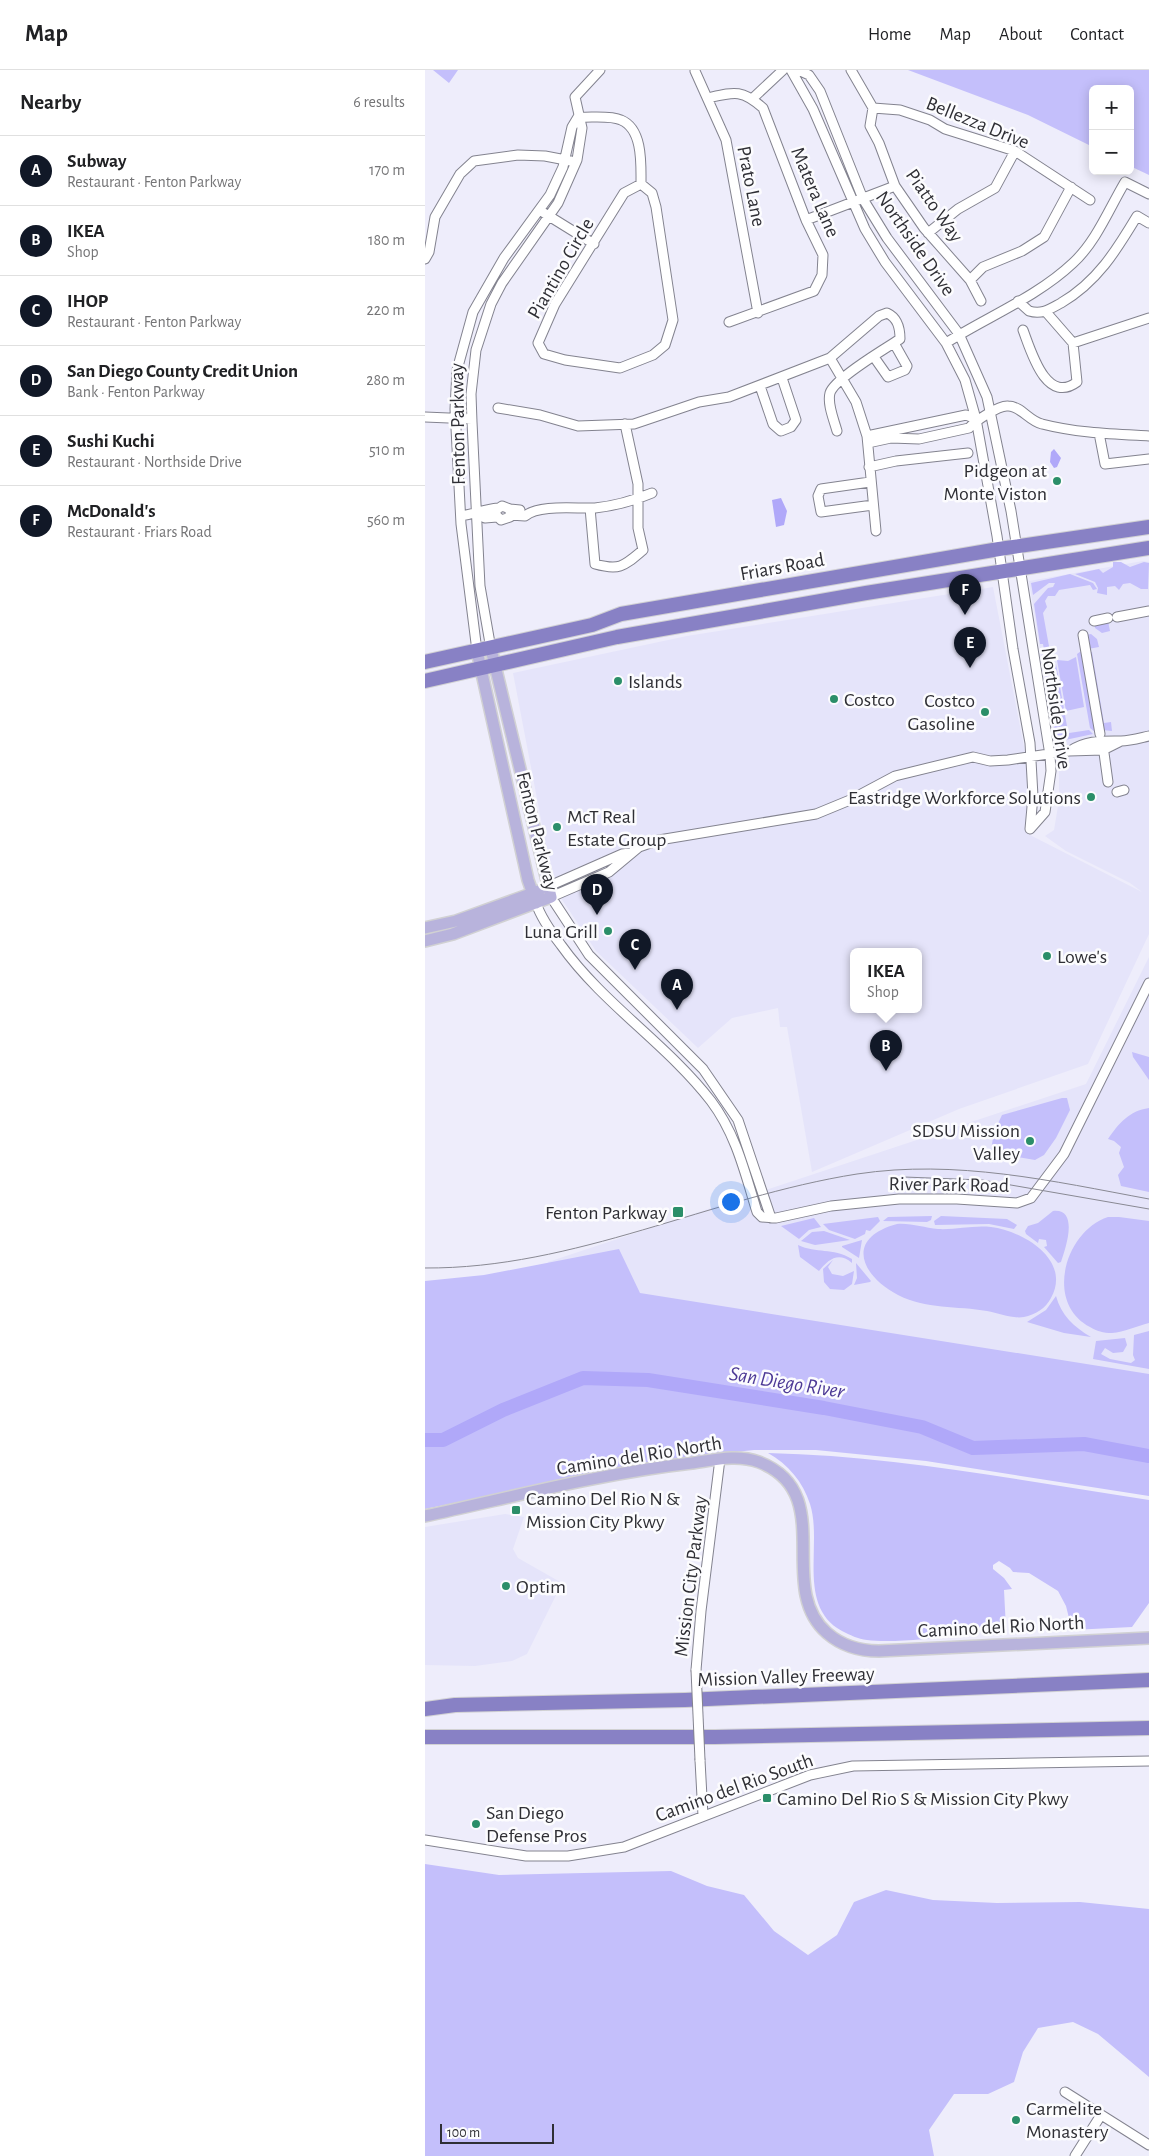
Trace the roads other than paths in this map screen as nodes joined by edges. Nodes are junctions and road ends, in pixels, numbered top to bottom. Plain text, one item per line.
1 (600, 70) edge
2 (783, 70) edge
3 (791, 70) edge
4 (798, 70) edge
5 (851, 70) edge
6 (695, 71) edge
7 (708, 98) junction
8 (752, 99) junction
9 (873, 108) junction
10 (578, 117) junction
11 (1015, 151) junction
12 (565, 160) junction
13 (576, 162) junction
14 (641, 184) junction
15 (895, 186) junction
16 (1071, 187) junction
17 (1149, 194) edge
18 (863, 199) junction
19 (1090, 200) dead end
20 (853, 203) junction
21 (540, 211) junction
22 (549, 216) junction
23 (806, 220) junction
24 (1149, 223) edge
25 (928, 233) junction
26 (594, 244) junction
27 (425, 259) edge
28 (910, 268) junction
29 (898, 278) junction
30 (970, 280) junction
31 (981, 301) dead end
32 (1018, 302) junction
33 (1046, 312) junction
34 (758, 313) junction
35 (1149, 318) edge
36 (729, 322) dead end
37 (1023, 330) dead end
38 (959, 334) junction
39 (894, 343) junction
40 (946, 343) junction
41 (1073, 343) junction
42 (874, 356) junction
43 (830, 358) junction
44 (781, 378) junction
45 (843, 378) junction
46 (760, 386) junction
47 (498, 408) dead end
48 (992, 413) junction
49 (425, 417) edge
50 (455, 419) junction
51 (472, 419) junction
52 (976, 419) junction
53 (625, 424) junction
54 (837, 431) dead end
55 (1099, 433) junction
56 (900, 434) junction
57 (1149, 436) edge
58 (868, 439) junction
59 (968, 453) dead end
60 (1149, 459) edge
61 (869, 467) junction
62 (475, 476) junction
63 (459, 477) junction
64 (870, 482) junction
65 (652, 493) dead end
66 (638, 499) junction
67 (873, 505) junction
68 (590, 508) junction
69 (477, 514) junction
70 (461, 516) junction
71 (1149, 527) edge
72 (876, 531) dead end
73 (1017, 546) junction
74 (1149, 548) edge
75 (999, 549) junction
76 (1020, 569) junction
77 (1003, 572) junction
78 (1149, 612) edge
79 (1094, 621) dead end
80 (1083, 635) dead end
81 (484, 650) junction
82 (425, 662) edge
83 (487, 666) junction
84 (425, 681) edge
85 (1100, 734) dead end
86 (1149, 736) edge
87 (1104, 753) dead end
88 (1050, 755) junction
89 (1031, 757) junction
90 (1108, 782) dead end
91 (630, 853) junction
92 (549, 892) junction
93 (534, 898) junction
94 (425, 928) edge
95 (425, 941) edge
96 (1149, 983) edge
97 (742, 1163) junction
98 (756, 1176) junction
99 (771, 1218) junction
100 (720, 1459) junction
101 (425, 1516) edge
102 (1149, 1638) edge
103 (1149, 1680) edge
104 (425, 1699) edge
105 (455, 1705) junction
106 (425, 1709) edge
107 (1149, 1728) edge
108 (428, 1738) edge
109 (1149, 1762) edge
110 (703, 1816) junction
111 (425, 1840) edge
112 (1065, 2092) dead end
113 (1101, 2115) junction
114 (1149, 2145) edge
115 (1075, 2156) edge

1 - 10 street, Fenton Parkway
2 - 8 street
3 - 20 street, Northside Drive
4 - 18 street, Northside Drive
5 - 9 street, Piatto Way
6 - 7 street, Prato Lane
7 - 8 street
7 - 34 street, Prato Lane
8 - 23 street, Matera Lane
9 - 11 street, Bellezza Drive
9 - 15 street, Piatto Way
10 - 12 street, Fenton Parkway
10 - 13 street, Fenton Parkway
10 - 14 street
11 - 16 street, Bellezza Drive
11 - 25 street
12 - 13 street
12 - 21 street, Fenton Parkway
12 - 27 street
13 - 22 street, Fenton Parkway
14 - 26 street, Piantino Circle
14 - 26 street, Piantino Circle
15 - 18 street
15 - 25 street, Piatto Way
16 - 19 street, Bellezza Drive
16 - 30 street
17 - 32 street
18 - 20 street
18 - 28 street, Northside Drive
20 - 23 street
20 - 29 street, Northside Drive
21 - 22 street
21 - 50 street, Fenton Parkway
22 - 26 street
22 - 51 street, Fenton Parkway
23 - 34 street, Matera Lane
24 - 33 street
25 - 30 street, Piatto Way
28 - 29 street
28 - 38 street, Northside Drive
29 - 40 street, Northside Drive
30 - 31 street, Piatto Way
32 - 33 street
32 - 38 street
33 - 41 street
34 - 36 street, Matera Lane
35 - 41 street
37 - 41 street
38 - 40 street
38 - 48 street, Northside Drive
39 - 42 street
39 - 42 street
39 - 43 street
40 - 52 street, Northside Drive
42 - 45 street
43 - 44 street
43 - 45 street
44 - 46 street
44 - 46 street
45 - 54 street
45 - 58 street
46 - 53 street
47 - 53 street
48 - 52 street
48 - 55 street
48 - 73 street, Northside Drive
49 - 50 street
50 - 51 street
50 - 63 street, Fenton Parkway
51 - 62 street, Fenton Parkway
52 - 56 street
52 - 56 street
52 - 75 street, Northside Drive
53 - 66 street
55 - 57 street
55 - 60 street
56 - 58 street
58 - 61 street
59 - 61 street
61 - 64 street
62 - 63 street
62 - 69 street, Fenton Parkway
63 - 70 street, Fenton Parkway
64 - 67 street
64 - 67 street
65 - 66 street
66 - 68 street
66 - 68 street
67 - 72 street
68 - 69 street
69 - 70 street
69 - 81 street, Fenton Parkway
70 - 81 street, Fenton Parkway
71 - 73 highway, Friars Road
73 - 75 highway, Friars Road
73 - 76 street, Northside Drive
74 - 76 highway, Friars Road
75 - 77 street, Northside Drive
75 - 81 highway, Friars Road
76 - 77 highway, Friars Road
76 - 88 street, Northside Drive
77 - 83 highway, Friars Road
77 - 89 street, Northside Drive
78 - 79 street
80 - 85 street
81 - 82 highway, Friars Road
81 - 83 main road, Fenton Parkway
83 - 84 highway, Friars Road
83 - 92 main road, Fenton Parkway
83 - 93 main road, Fenton Parkway
86 - 88 street
87 - 90 street
88 - 89 street
88 - 89 street, Northside Drive
89 - 91 street
91 - 92 street
91 - 92 street
92 - 93 main road
92 - 98 street, Fenton Parkway
93 - 94 main road
93 - 95 main road
93 - 97 street, Fenton Parkway
96 - 99 street, River Park Road
97 - 98 street
97 - 99 street, Fenton Parkway
98 - 99 street, Fenton Parkway
100 - 101 main road, Camino del Rio North
100 - 102 main road, Camino del Rio North
100 - 110 street, Mission City Parkway, bridge
103 - 105 highway, Mission Valley Freeway
104 - 105 highway
105 - 106 highway, Mission Valley Freeway
107 - 108 highway
109 - 110 street, Camino del Rio South
110 - 111 street, Camino del Rio South
112 - 113 street
113 - 114 street
113 - 115 street

